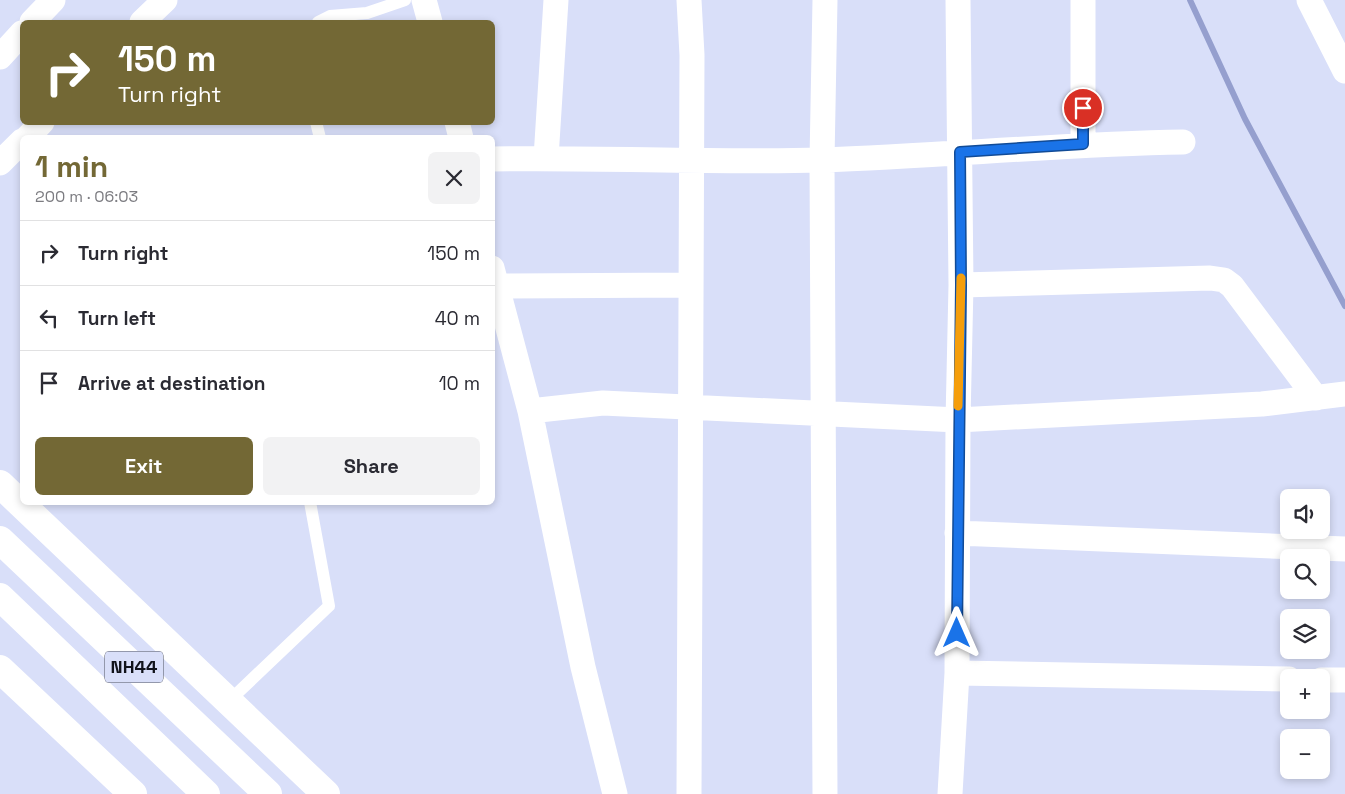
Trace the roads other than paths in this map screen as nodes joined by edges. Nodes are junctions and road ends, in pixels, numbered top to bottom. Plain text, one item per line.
1 (53, 0) edge
2 (165, 0) edge
3 (405, 0) edge
4 (424, 0) edge
5 (556, 0) edge
6 (689, 0) edge
7 (825, 0) edge
8 (958, 0) edge
9 (1084, 0) edge
10 (1309, 0) edge
11 (34, 20) edge
12 (144, 20) edge
13 (322, 20) edge
14 (429, 20) edge
15 (20, 34) edge
16 (0, 57) edge
17 (1345, 71) edge
18 (39, 125) edge
19 (29, 135) edge
20 (1183, 142) dead end
21 (20, 143) edge
22 (1083, 144) junction
23 (960, 152) junction
24 (546, 158) junction
25 (495, 159) edge
26 (822, 160) junction
27 (691, 162) junction
28 (0, 164) edge
29 (495, 277) edge
30 (692, 285) junction
31 (961, 285) junction
32 (1345, 394) edge
33 (1316, 398) junction
34 (691, 406) junction
35 (530, 411) junction
36 (822, 414) junction
37 (958, 420) junction
38 (0, 484) edge
39 (20, 503) edge
40 (22, 505) edge
41 (311, 505) edge
42 (957, 534) junction
43 (0, 540) edge
44 (1345, 549) edge
45 (0, 597) edge
46 (957, 673) junction
47 (3, 676) edge
48 (1280, 679) edge
49 (1330, 680) edge
50 (1345, 680) edge
51 (229, 701) junction
52 (133, 794) edge
53 (206, 794) edge
54 (268, 794) edge
55 (326, 794) edge
56 (615, 794) edge
57 (690, 794) edge
58 (825, 794) edge
59 (950, 794) edge

1 - 11 street
2 - 12 street
3 - 13 lane
4 - 14 street
5 - 24 street
6 - 27 street
7 - 26 street
8 - 23 street
9 - 22 street
10 - 17 street
15 - 16 street
18 - 19 street
20 - 22 street
21 - 28 street
22 - 23 street
23 - 26 street
23 - 31 street
24 - 25 street
24 - 27 street
26 - 27 street
26 - 36 street
27 - 30 street
29 - 30 street
29 - 35 street
30 - 34 street
31 - 33 street
31 - 37 street
32 - 33 street
33 - 37 street
34 - 35 street
34 - 36 street
34 - 57 street
35 - 56 street
36 - 37 street
36 - 58 street
37 - 42 street
38 - 39 main road
40 - 51 main road
41 - 51 lane
42 - 44 street
42 - 46 street
43 - 54 main road, NH44
45 - 53 main road, NH44
46 - 48 street
46 - 59 street
47 - 52 main road
49 - 50 street
51 - 55 main road

